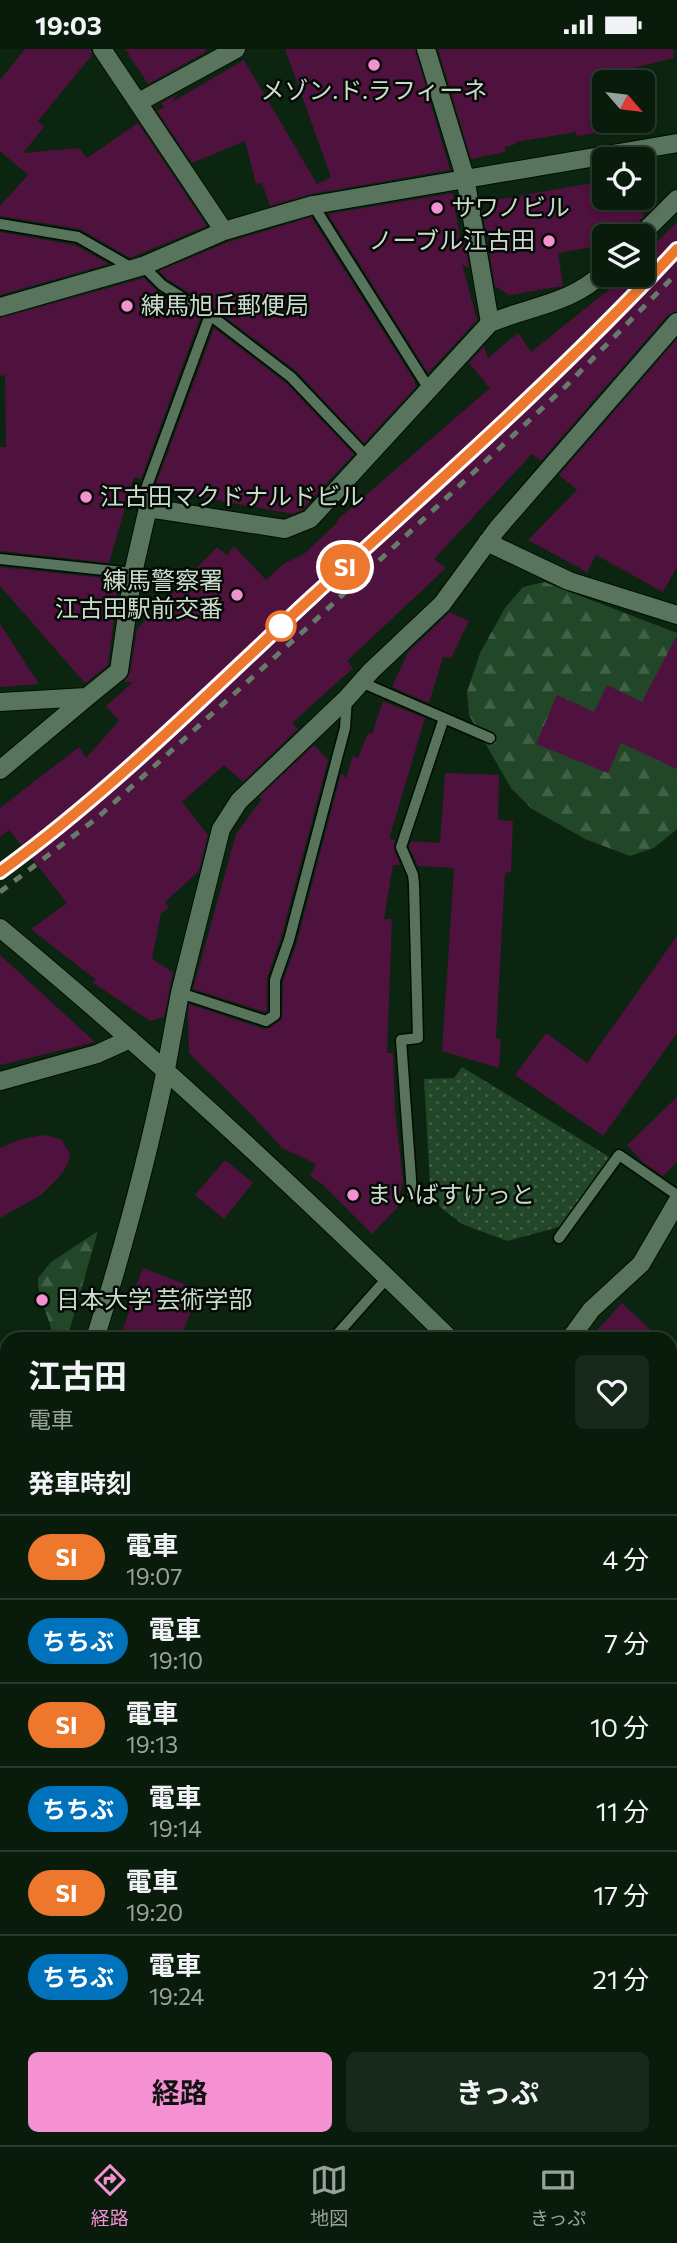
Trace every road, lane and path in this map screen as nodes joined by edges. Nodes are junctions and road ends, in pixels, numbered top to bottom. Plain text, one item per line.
1 (102, 49) edge
2 (236, 49) edge
3 (426, 49) edge
4 (139, 102) junction
5 (677, 143) edge
6 (465, 177) junction
7 (677, 199) edge
8 (313, 205) junction
9 (0, 224) edge
10 (651, 224) edge
11 (223, 231) junction
12 (137, 267) junction
13 (592, 280) edge
14 (0, 307) edge
15 (210, 315) junction
16 (490, 323) junction
17 (675, 327) edge
18 (429, 389) junction
19 (368, 458) junction
20 (148, 508) junction
21 (488, 542) junction
22 (0, 559) edge
23 (133, 573) junction
24 (677, 615) edge
25 (363, 683) junction
26 (87, 697) junction
27 (347, 698) junction
28 (0, 702) edge
29 (444, 718) junction
30 (491, 738) dead end
31 (0, 769) edge
32 (0, 928) edge
33 (180, 993) junction
34 (130, 1039) junction
35 (166, 1069) junction
36 (0, 1081) edge
37 (412, 1193) dead end
38 (677, 1195) edge
39 (677, 1202) edge
40 (559, 1238) dead end
41 (388, 1277) junction
42 (97, 1332) edge
43 (339, 1332) edge
44 (443, 1332) edge
45 (575, 1332) edge

1 - 4 street
2 - 4 street
3 - 6 street
4 - 11 street
5 - 6 street
6 - 8 street
6 - 16 street
7 - 10 street
8 - 11 street
8 - 18 lane
9 - 12 lane
11 - 12 street
12 - 14 street
12 - 15 lane
13 - 16 street
15 - 19 lane
15 - 20 lane
16 - 18 street
17 - 21 street
18 - 19 street
19 - 20 street
20 - 23 street
21 - 24 street
21 - 25 street
22 - 23 lane
23 - 26 street
25 - 27 street
25 - 29 lane
26 - 28 street
26 - 31 street
27 - 33 street
27 - 33 lane
29 - 30 lane
29 - 37 lane
32 - 34 street
33 - 35 street
34 - 35 street
34 - 36 street
35 - 41 street
35 - 42 street
38 - 40 lane
39 - 45 street
41 - 43 lane
41 - 44 street

